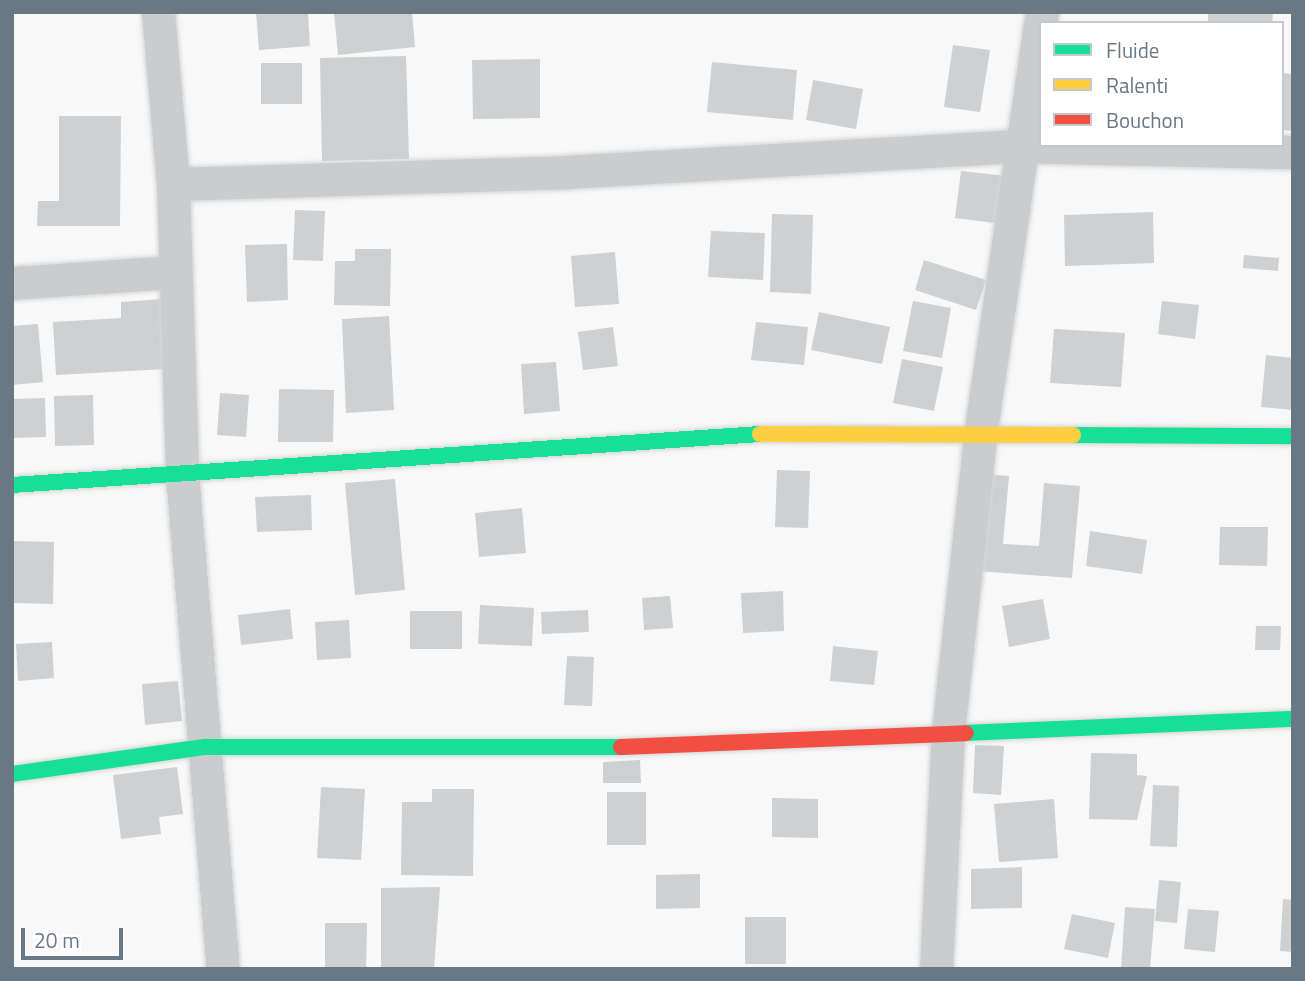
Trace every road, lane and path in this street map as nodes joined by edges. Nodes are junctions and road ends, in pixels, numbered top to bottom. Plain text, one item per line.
1 (158, 12) edge
2 (1039, 29) edge
3 (1019, 146) junction
4 (1039, 146) edge
5 (1065, 147) edge
6 (1293, 152) edge
7 (173, 184) junction
8 (174, 272) junction
9 (12, 283) edge
10 (980, 436) junction
11 (1293, 436) edge
12 (182, 473) junction
13 (12, 485) edge
14 (1293, 719) edge
15 (948, 732) junction
16 (205, 747) junction
17 (12, 774) edge
18 (223, 969) edge
19 (936, 969) edge

1 - 7 street
2 - 3 street
3 - 4 street
3 - 7 street
3 - 10 street
5 - 6 street
7 - 8 street
8 - 9 street
8 - 12 street
10 - 11 street
10 - 12 street
10 - 15 street
12 - 13 street
12 - 16 street
14 - 15 street
15 - 16 street
15 - 19 street
16 - 17 street
16 - 18 street

